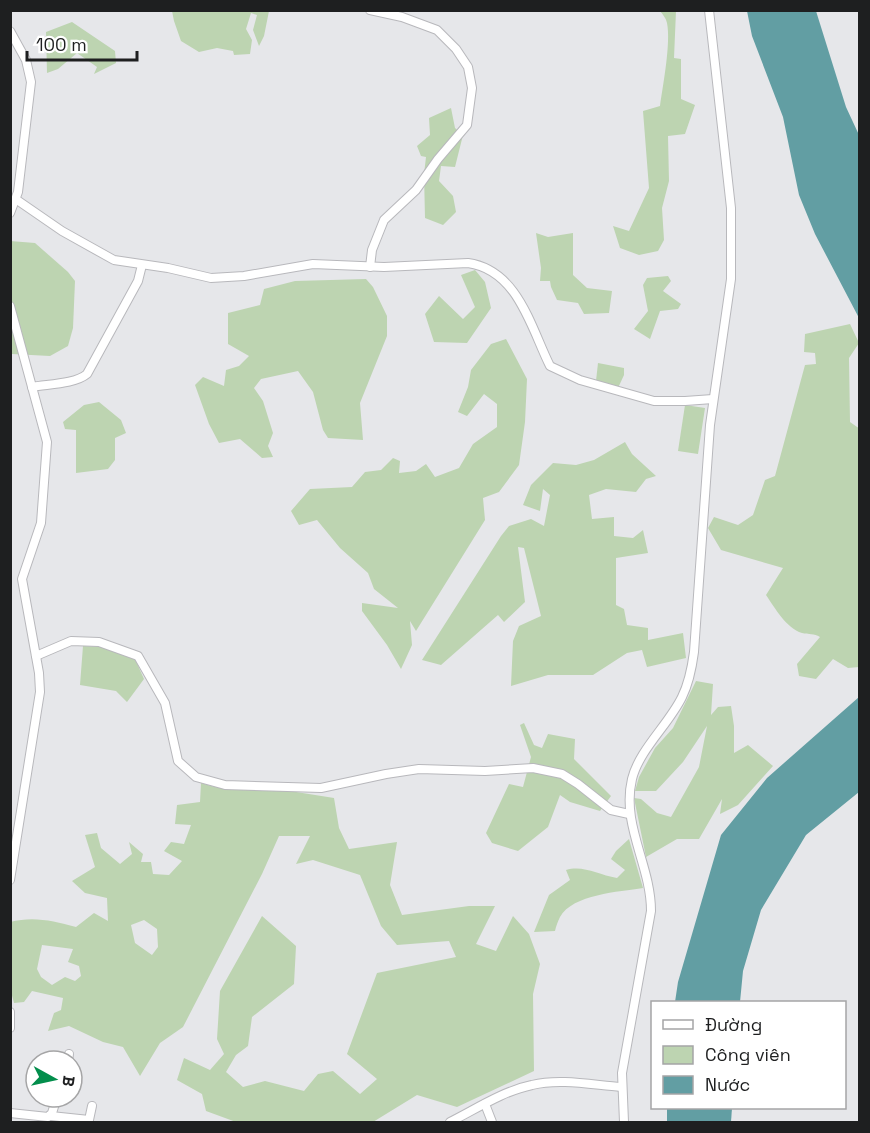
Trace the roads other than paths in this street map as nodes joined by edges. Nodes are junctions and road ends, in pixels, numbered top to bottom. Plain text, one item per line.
1 (370, 10) edge
2 (709, 10) edge
3 (10, 31) edge
4 (17, 200) junction
5 (10, 213) edge
6 (142, 264) junction
7 (370, 267) junction
8 (10, 306) edge
9 (32, 387) junction
10 (713, 399) junction
11 (36, 656) junction
12 (629, 814) junction
13 (10, 880) edge
14 (10, 1012) edge
15 (10, 1028) edge
16 (621, 1087) junction
17 (485, 1104) junction
18 (92, 1106) dead end
19 (53, 1109) edge
20 (10, 1113) edge
21 (51, 1116) junction
22 (450, 1122) edge
23 (492, 1122) edge
24 (624, 1122) edge

1 - 7 street
2 - 10 street
3 - 4 street
4 - 5 street
4 - 6 street
6 - 7 street
6 - 9 street
7 - 10 street
8 - 9 street
9 - 11 street
10 - 12 street
11 - 12 street
11 - 13 street
12 - 16 street
14 - 15 street
16 - 17 street
16 - 24 street
17 - 22 street
17 - 23 street
18 - 21 street
19 - 21 street
20 - 21 street

